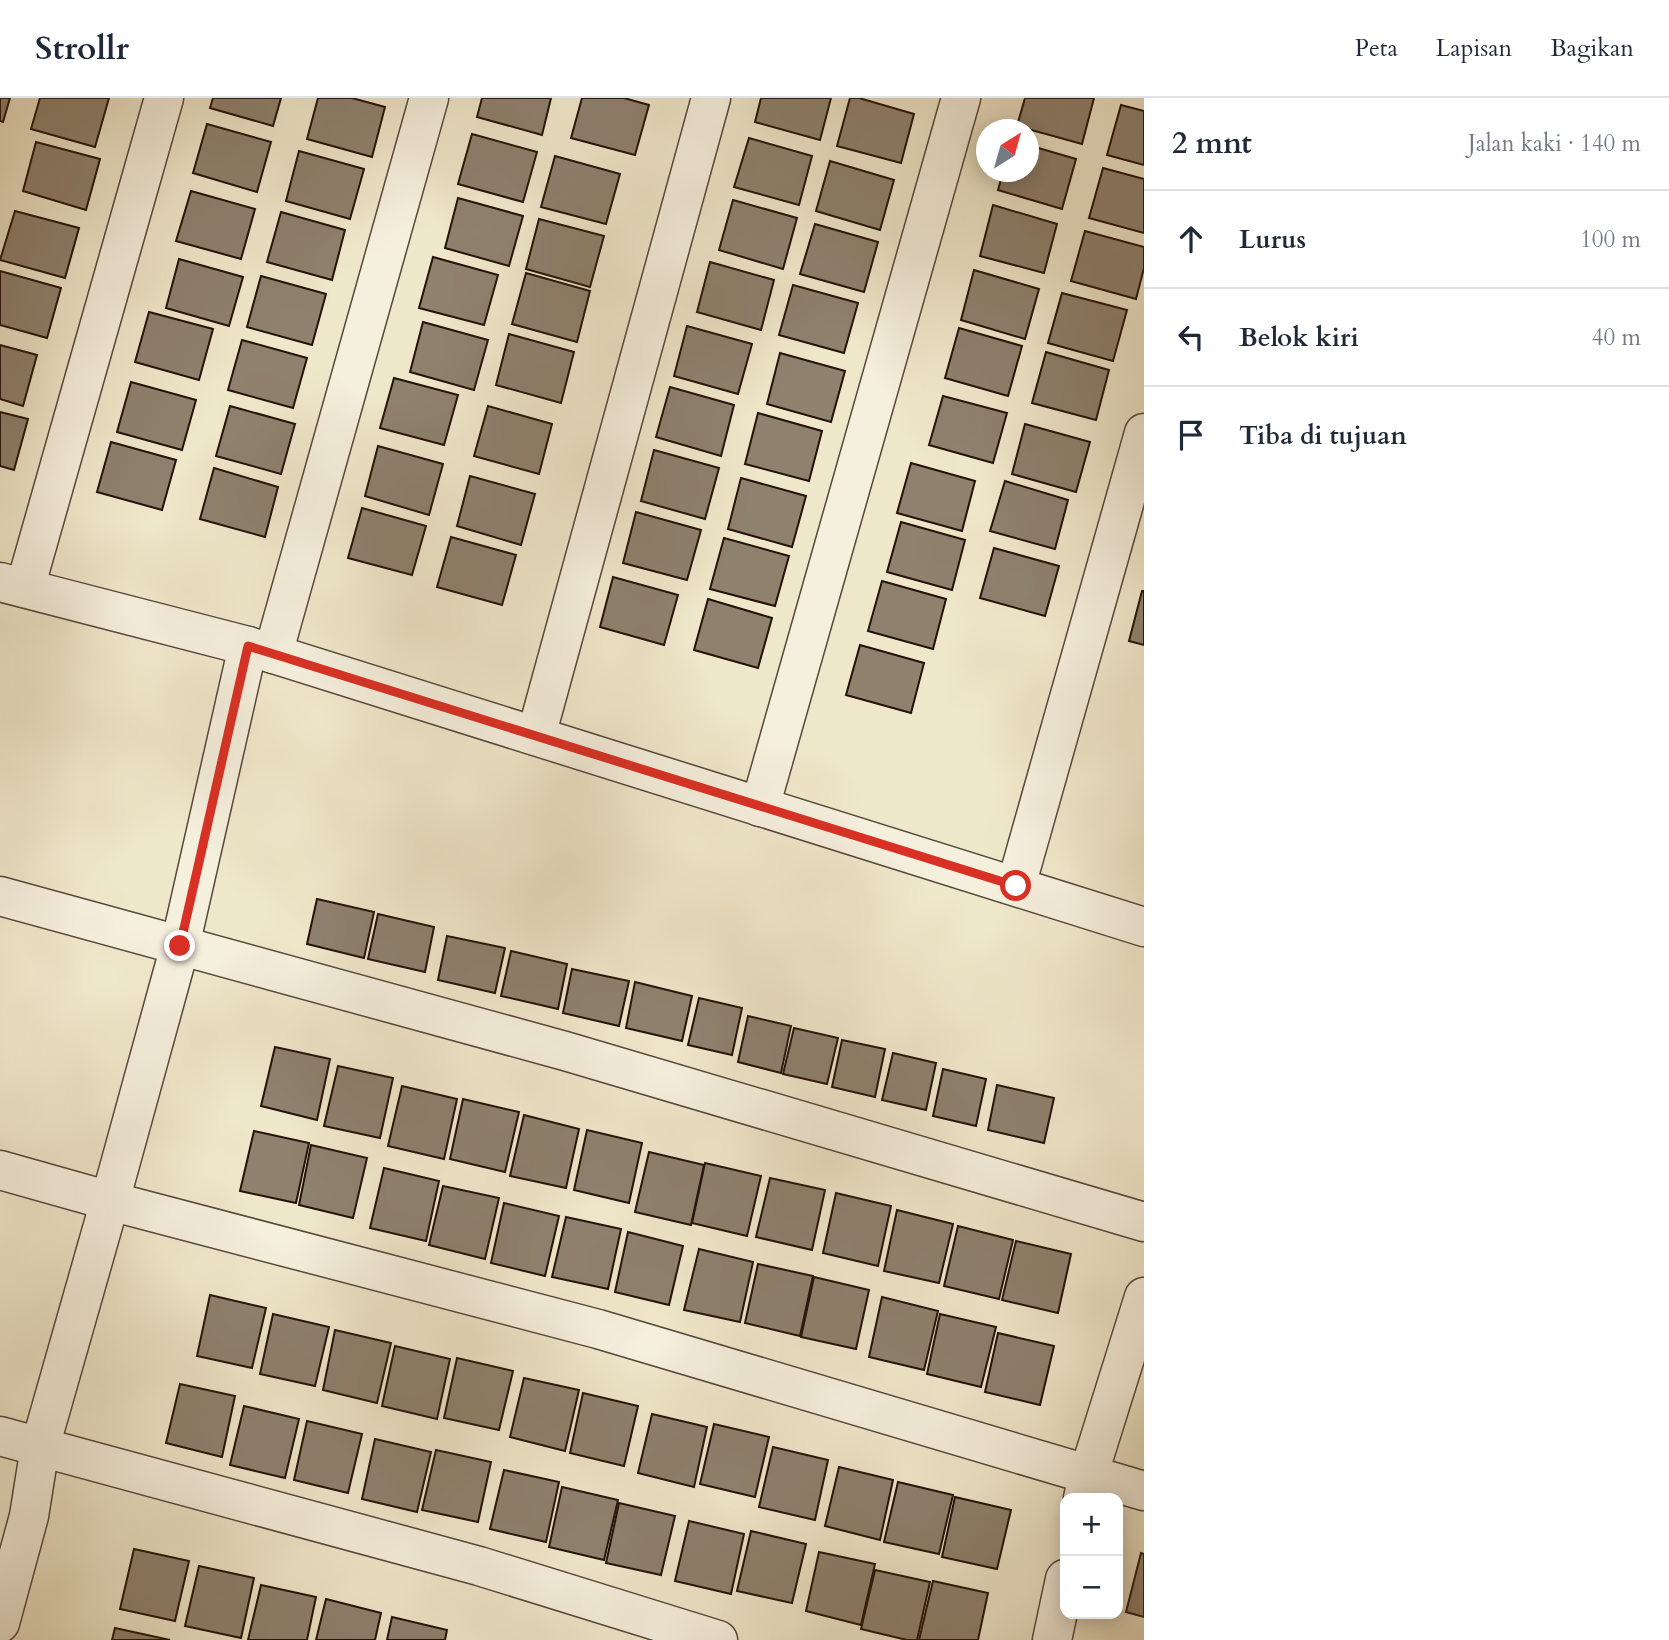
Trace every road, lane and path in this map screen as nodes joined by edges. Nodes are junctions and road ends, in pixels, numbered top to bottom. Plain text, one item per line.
1 (164, 98) edge
2 (429, 98) edge
3 (711, 98) edge
4 (961, 98) edge
5 (1144, 433) edge
6 (12, 585) edge
7 (261, 650) junction
8 (536, 736) junction
9 (760, 807) junction
10 (1016, 886) junction
11 (0, 896) edge
12 (1144, 927) edge
13 (180, 946) junction
14 (0, 1170) edge
15 (110, 1202) junction
16 (1144, 1222) edge
17 (1144, 1297) edge
18 (0, 1436) edge
19 (40, 1447) junction
20 (1086, 1487) edge
21 (1144, 1492) edge
22 (1060, 1602) edge
23 (0, 1623) edge
24 (718, 1640) edge
25 (1052, 1640) edge

1 - 6 street
2 - 7 street
3 - 8 street
4 - 9 street
5 - 10 street
6 - 7 street
7 - 8 street
7 - 13 street
8 - 9 street
9 - 10 street
10 - 12 street
11 - 13 street
13 - 15 street
13 - 16 street
14 - 15 street
15 - 19 street
15 - 20 street
17 - 20 street
18 - 19 street
19 - 23 street
19 - 24 street
20 - 21 street
22 - 25 street

